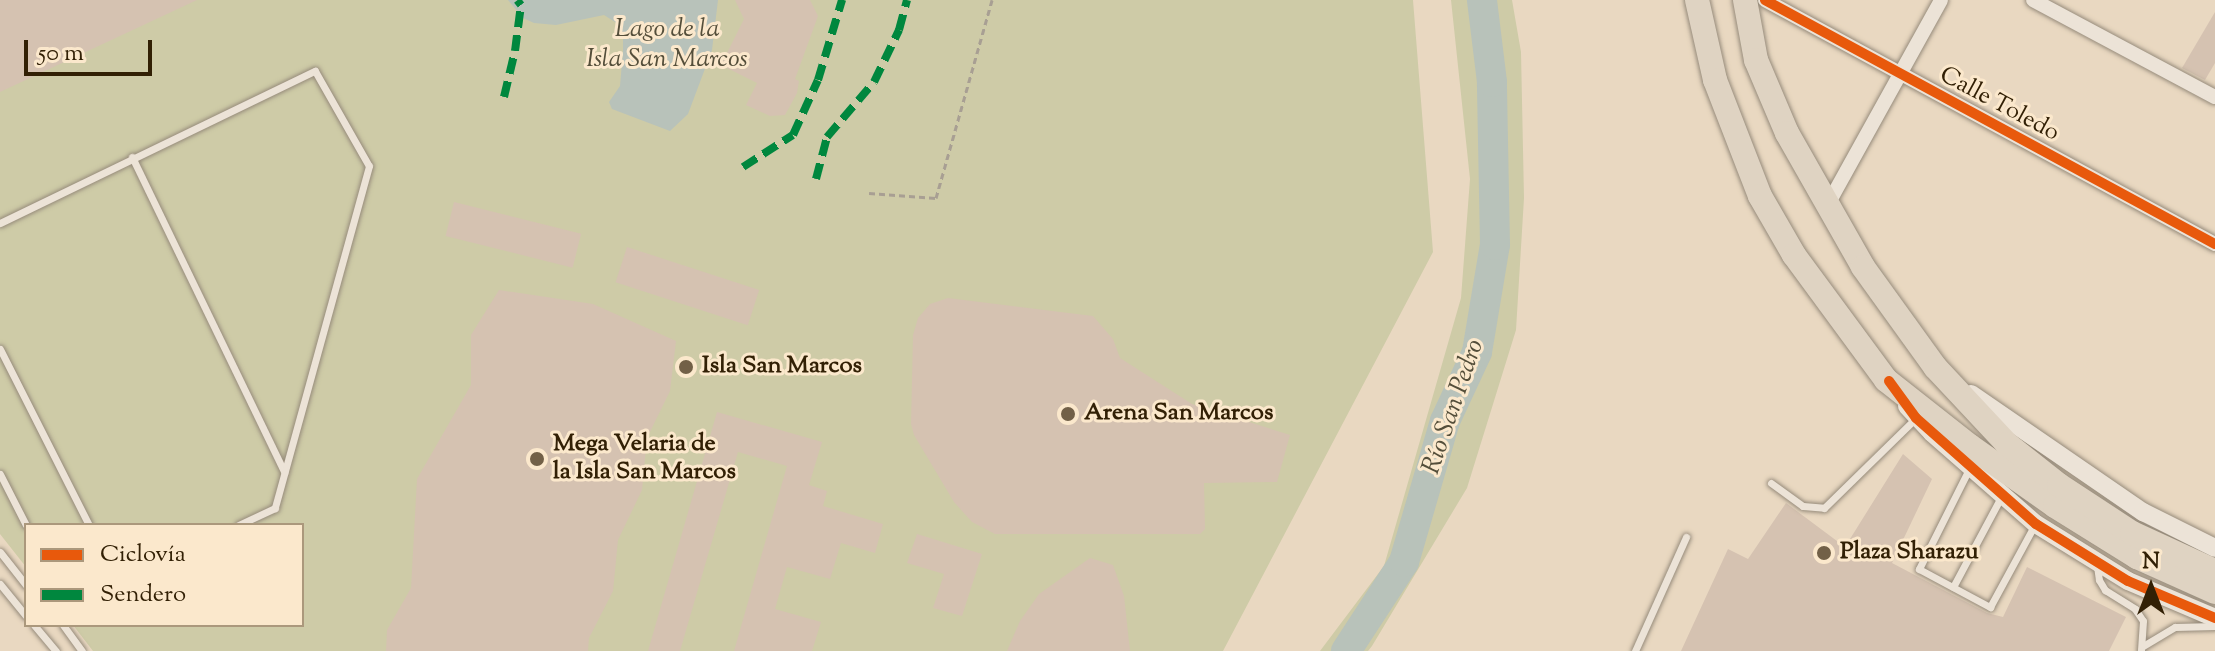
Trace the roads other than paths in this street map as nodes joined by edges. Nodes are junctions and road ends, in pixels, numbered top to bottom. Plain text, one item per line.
1 (1697, 0) edge
2 (1745, 0) edge
3 (1765, 0) edge
4 (1941, 0) edge
5 (2033, 0) edge
6 (1900, 74) junction
7 (2215, 97) edge
8 (132, 157) junction
9 (1826, 207) junction
10 (0, 223) edge
11 (2215, 244) edge
12 (0, 349) edge
13 (1935, 367) junction
14 (1889, 381) junction
15 (1916, 418) junction
16 (1970, 456) junction
17 (285, 473) junction
18 (0, 474) edge
19 (1771, 483) dead end
20 (2001, 496) junction
21 (25, 523) edge
22 (88, 523) edge
23 (243, 523) edge
24 (2036, 524) junction
25 (1686, 537) dead end
26 (2215, 548) edge
27 (0, 552) edge
28 (2096, 563) junction
29 (2215, 571) edge
30 (24, 582) edge
31 (0, 584) edge
32 (1953, 587) junction
33 (2215, 592) edge
34 (24, 614) edge
35 (2215, 618) edge
36 (2215, 626) edge
37 (37, 627) edge
38 (64, 627) edge
39 (2142, 649) edge
40 (56, 651) edge
41 (82, 651) edge
42 (1635, 651) edge

1 - 14 main road
2 - 9 main road
3 - 6 street, Calle Toledo
4 - 6 street
5 - 7 street
6 - 9 street
6 - 11 street, Calle Toledo
8 - 10 lane
8 - 17 lane
8 - 17 lane
9 - 13 main road
12 - 22 lane
13 - 26 street
13 - 29 main road
14 - 15 street
14 - 16 main road
15 - 16 street
15 - 19 lane
16 - 20 street
16 - 32 lane
16 - 33 main road
17 - 23 lane
18 - 21 lane
20 - 24 street
20 - 32 lane
24 - 28 street
24 - 32 lane
25 - 42 lane
27 - 30 lane
28 - 35 street
28 - 39 lane
31 - 34 lane
36 - 39 lane
37 - 40 lane
38 - 41 lane

